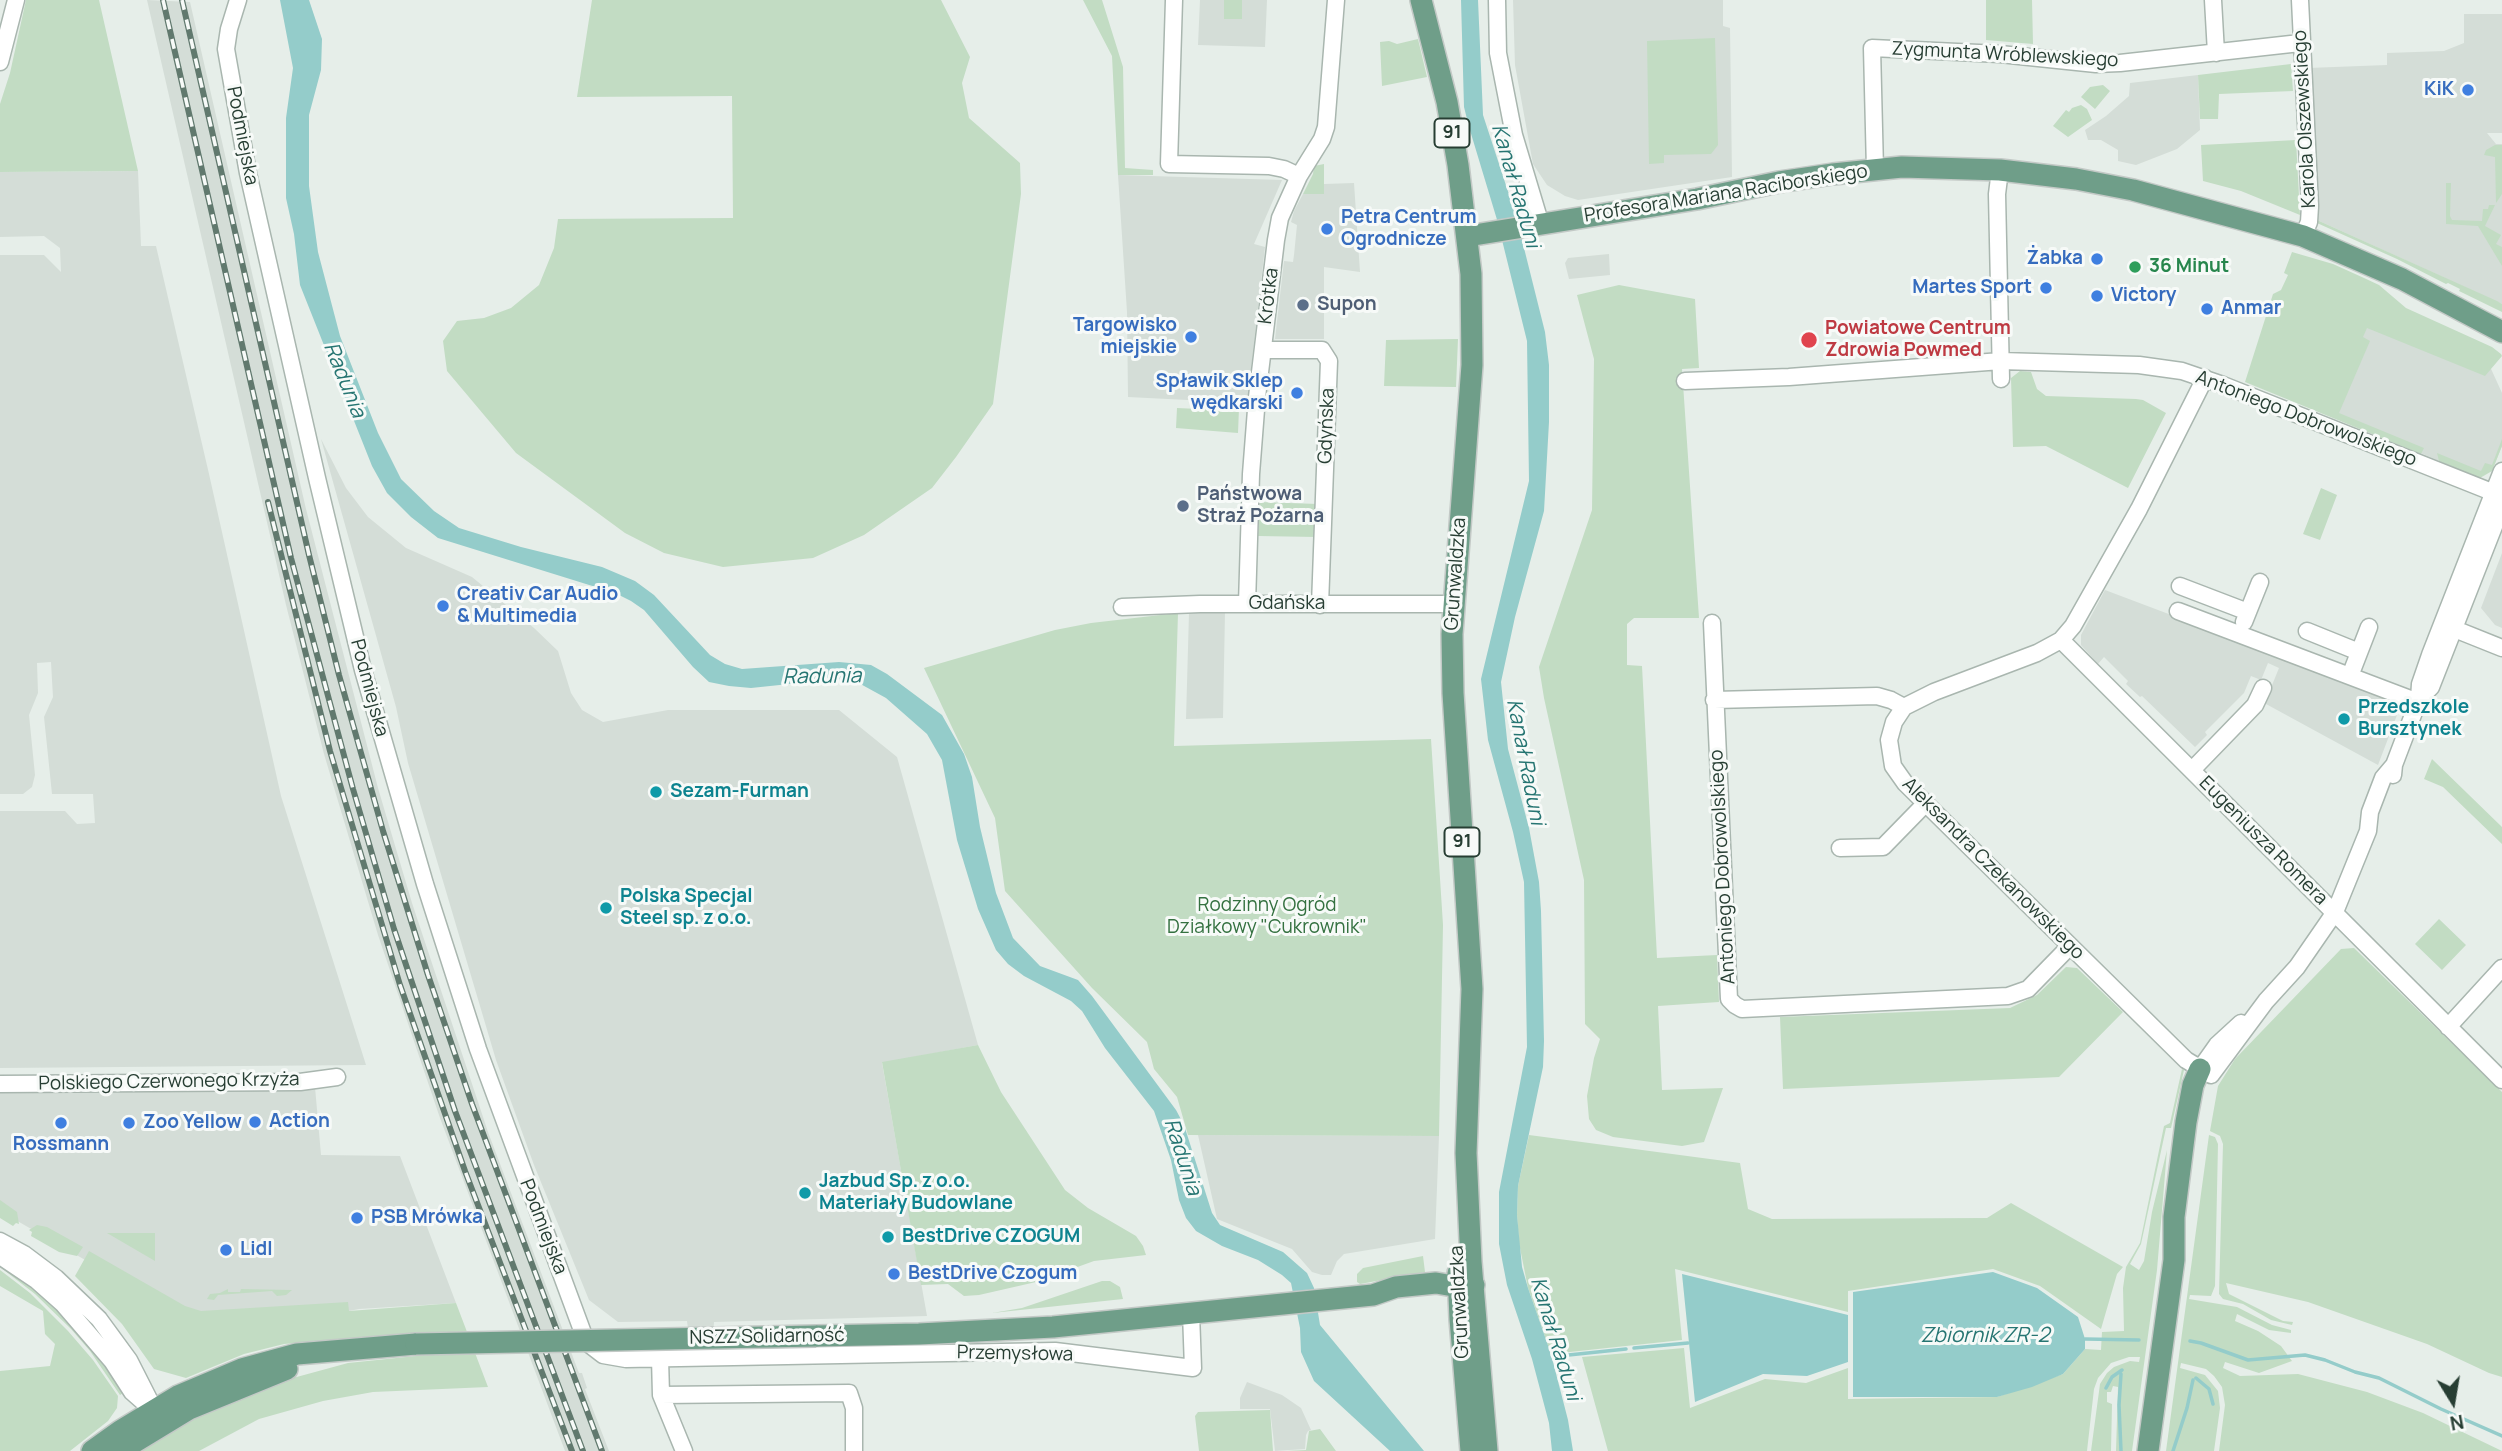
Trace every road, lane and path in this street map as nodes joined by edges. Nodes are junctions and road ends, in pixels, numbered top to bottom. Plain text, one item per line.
1 (16, 0) edge
2 (238, 0) edge
3 (1174, 0) edge
4 (1336, 0) edge
5 (1421, 0) edge
6 (1497, 0) edge
7 (2213, 0) edge
8 (2300, 0) edge
9 (2300, 43) junction
10 (2216, 52) junction
11 (0, 62) edge
12 (1875, 170) junction
13 (2000, 170) junction
14 (1299, 176) junction
15 (1532, 226) junction
16 (1468, 236) junction
17 (2303, 236) junction
18 (2502, 331) edge
19 (1263, 350) junction
20 (2001, 361) junction
21 (2204, 378) junction
22 (2001, 379) dead end
23 (1685, 381) dead end
24 (2502, 471) edge
25 (2499, 498) edge
26 (2260, 582) dead end
27 (2180, 586) dead end
28 (1247, 604) junction
29 (1452, 604) junction
30 (1320, 605) junction
31 (1122, 607) dead end
32 (2178, 611) dead end
33 (2248, 612) junction
34 (1712, 624) dead end
35 (2448, 626) junction
36 (2369, 627) dead end
37 (2307, 631) dead end
38 (2239, 633) junction
39 (2061, 640) junction
40 (2502, 648) edge
41 (2359, 652) junction
42 (2350, 676) junction
43 (2263, 688) dead end
44 (1714, 699) junction
45 (2419, 701) junction
46 (1904, 707) junction
47 (2192, 770) junction
48 (1925, 804) junction
49 (1840, 848) dead end
50 (2335, 912) junction
51 (2070, 947) junction
52 (2502, 968) edge
53 (2448, 1027) junction
54 (2205, 1072) junction
55 (337, 1077) dead end
56 (2502, 1080) edge
57 (0, 1084) edge
58 (0, 1241) edge
59 (0, 1256) edge
60 (1466, 1286) junction
61 (1373, 1295) junction
62 (1438, 1296) junction
63 (1191, 1313) junction
64 (1460, 1316) junction
65 (600, 1352) joint
66 (660, 1358) junction
67 (661, 1395) junction
68 (158, 1418) junction
69 (92, 1451) edge
70 (120, 1451) edge
71 (684, 1451) edge
72 (854, 1451) edge
73 (1471, 1451) edge
74 (1487, 1451) edge
75 (2148, 1451) edge

1 - 11 street
2 - 65 street, Podmiejska
3 - 14 street
4 - 14 street, Krótka
5 - 16 main road, Grunwaldzka / 91
6 - 15 street
7 - 10 street
8 - 9 street, Karola Olszewskiego
9 - 10 street, Zygmunta Wróblewskiego
9 - 17 street, Karola Olszewskiego
10 - 12 street, Zygmunta Wróblewskiego
12 - 13 main road, Profesora Mariana Raciborskiego
12 - 15 main road, Profesora Mariana Raciborskiego
13 - 17 main road, Profesora Mariana Raciborskiego
13 - 20 street
14 - 19 street, Krótka
15 - 16 main road, Profesora Mariana Raciborskiego
16 - 29 main road, Grunwaldzka / 91
17 - 18 main road, Profesora Mariana Raciborskiego
19 - 28 street, Krótka
19 - 30 street, Gdyńska
20 - 21 street, Antoniego Dobrowolskiego
20 - 22 street
20 - 23 street, Antoniego Dobrowolskiego
21 - 25 street, Antoniego Dobrowolskiego
21 - 39 street
24 - 25 street
25 - 35 street
26 - 33 street
27 - 33 street
28 - 30 street, Gdańska
28 - 31 street, Gdańska
29 - 30 street, Gdańska
29 - 60 main road, Grunwaldzka / 91
32 - 38 street
33 - 38 street
34 - 44 street, Antoniego Dobrowolskiego
35 - 40 street
35 - 45 street
36 - 41 street
37 - 41 street
38 - 42 street
39 - 46 street
39 - 47 street, Eugeniusza Romera
41 - 42 street
42 - 45 street
43 - 47 street, Eugeniusza Romera
44 - 46 street
44 - 51 street, Antoniego Dobrowolskiego
45 - 50 street
46 - 48 street, Aleksandra Czekanowskiego
47 - 50 street, Eugeniusza Romera
48 - 49 street
48 - 51 street, Aleksandra Czekanowskiego
50 - 53 street, Eugeniusza Romera
50 - 54 street
51 - 54 street, Aleksandra Czekanowskiego
52 - 53 street
53 - 56 street, Eugeniusza Romera
54 - 75 main road
55 - 57 street, Polskiego Czerwonego Krzyża
58 - 68 street
59 - 68 street
60 - 61 main road
60 - 62 main road
60 - 64 main road, Grunwaldzka / 91
60 - 74 main road, Grunwaldzka / 91
61 - 62 main road
61 - 63 main road
62 - 64 main road
63 - 66 street, Przemysłowa
63 - 68 main road, NSZZ Solidarność, bridge
64 - 73 main road, Grunwaldzka / 91
65 - 66 street, Przemysłowa
66 - 67 street
67 - 71 street
67 - 72 street
68 - 69 main road, NSZZ Solidarność
68 - 70 main road, NSZZ Solidarność

